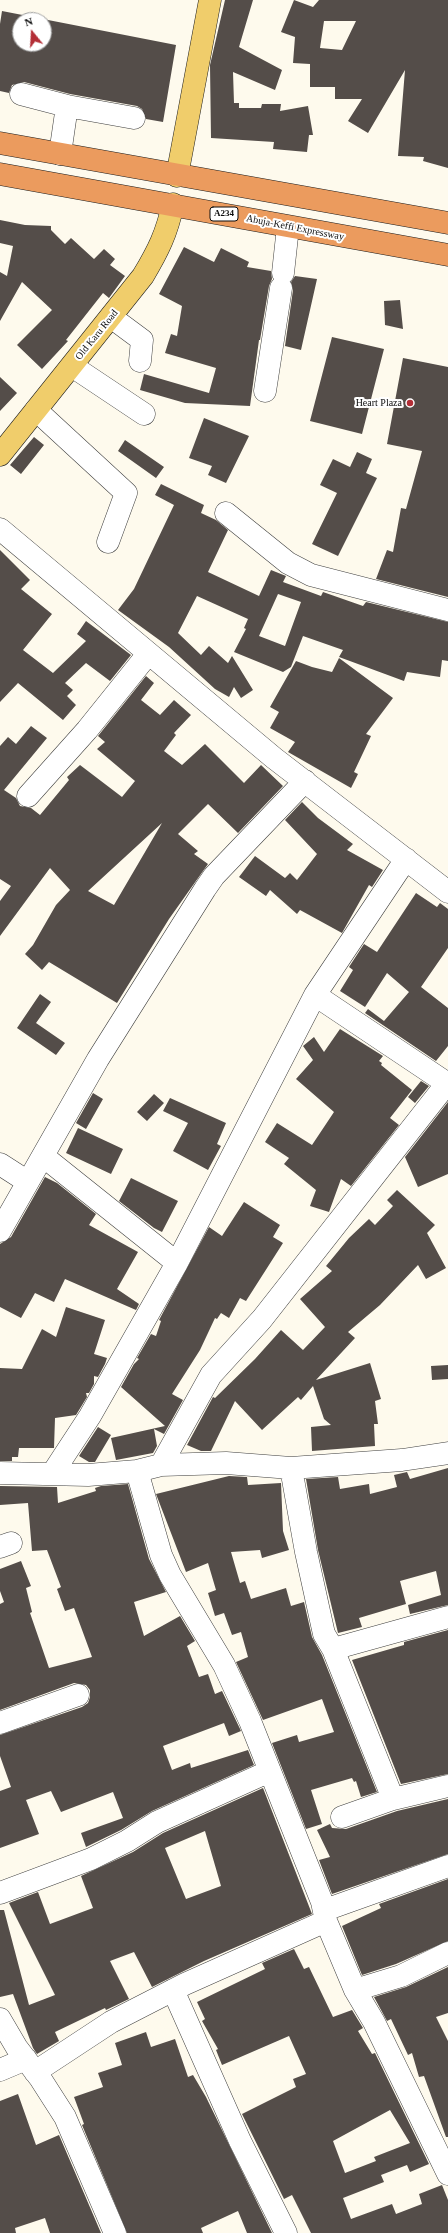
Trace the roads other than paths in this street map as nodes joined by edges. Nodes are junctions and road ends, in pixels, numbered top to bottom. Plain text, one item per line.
1 (210, 0) edge
2 (21, 94) dead end
3 (67, 106) junction
4 (134, 118) dead end
5 (0, 143) edge
6 (60, 154) junction
7 (0, 174) edge
8 (178, 176) junction
9 (173, 204) junction
10 (448, 223) edge
11 (288, 227) junction
12 (448, 255) edge
13 (111, 317) junction
14 (140, 361) dead end
15 (72, 366) junction
16 (266, 392) dead end
17 (36, 410) junction
18 (144, 414) dead end
19 (0, 454) edge
20 (226, 513) dead end
21 (0, 529) edge
22 (108, 542) dead end
23 (448, 610) edge
24 (148, 654) junction
25 (304, 781) junction
26 (28, 796) dead end
27 (406, 859) junction
28 (448, 892) edge
29 (315, 995) junction
30 (448, 1084) edge
31 (43, 1156) junction
32 (0, 1164) edge
33 (28, 1182) junction
34 (0, 1231) edge
35 (177, 1263) junction
36 (448, 1453) edge
37 (161, 1465) junction
38 (291, 1468) junction
39 (136, 1471) junction
40 (0, 1473) edge
41 (52, 1474) junction
42 (448, 1617) edge
43 (333, 1649) junction
44 (78, 1695) dead end
45 (0, 1723) edge
46 (270, 1771) junction
47 (448, 1786) edge
48 (394, 1799) junction
49 (342, 1816) dead end
50 (448, 1866) edge
51 (0, 1893) edge
52 (325, 1915) junction
53 (448, 1953) edge
54 (172, 1990) junction
55 (355, 1990) junction
56 (0, 2019) edge
57 (30, 2065) junction
58 (0, 2070) edge
59 (448, 2174) edge
60 (115, 2233) edge
61 (286, 2233) edge

1 - 8 main road
2 - 3 street
3 - 4 street
3 - 6 street
5 - 6 highway
6 - 8 highway
7 - 9 highway, Abuja-Keffi Expressway / A234
8 - 10 highway
9 - 11 highway, Abuja-Keffi Expressway / A234
9 - 13 main road, Old Karu Road
11 - 12 highway, Abuja-Keffi Expressway / A234
11 - 16 street
13 - 14 street
13 - 15 main road, Old Karu Road
15 - 17 main road, Old Karu Road
15 - 18 street
17 - 19 main road, Old Karu Road
17 - 22 street
20 - 23 street
21 - 24 street
24 - 25 street
24 - 26 street
25 - 27 street
25 - 31 street
27 - 28 street
27 - 29 street
29 - 30 street
29 - 35 street
30 - 37 street
31 - 33 street
31 - 35 street
32 - 33 street
33 - 34 street
35 - 41 street
36 - 38 street
37 - 38 street
37 - 39 street
38 - 43 street
39 - 41 street
39 - 46 street
40 - 41 street
42 - 43 street
43 - 48 street
44 - 45 street
46 - 51 street
46 - 52 street
47 - 48 street
48 - 49 street
50 - 52 street
52 - 54 street
52 - 55 street
53 - 55 street
54 - 57 street
54 - 61 street
55 - 59 street
56 - 57 street
57 - 58 street
57 - 60 street

